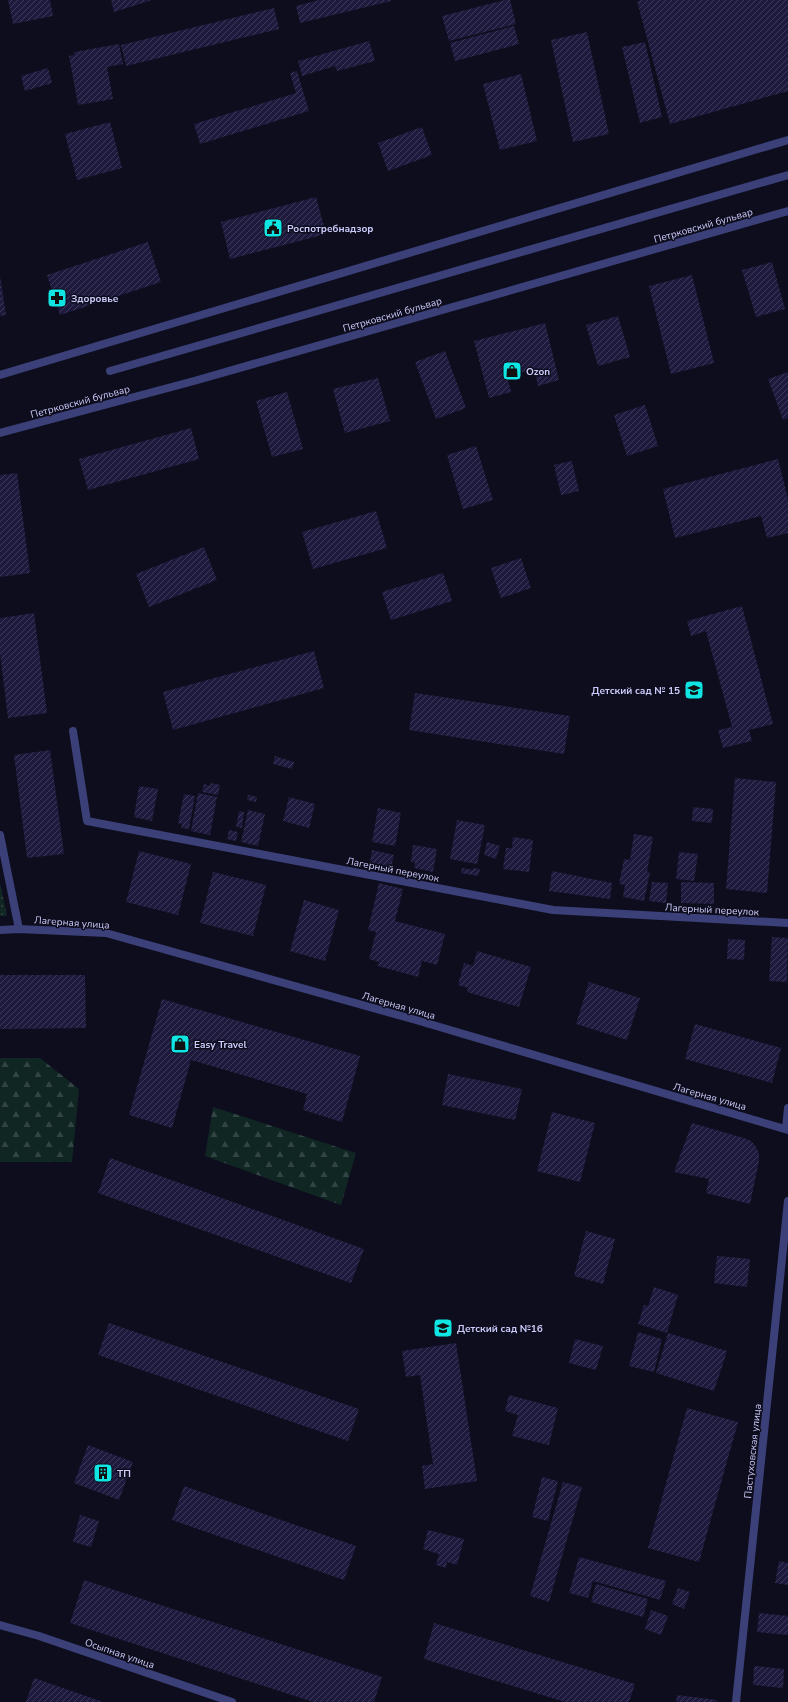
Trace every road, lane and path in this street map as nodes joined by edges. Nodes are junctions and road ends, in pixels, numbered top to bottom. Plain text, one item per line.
1 (788, 140) edge
2 (788, 175) edge
3 (788, 211) edge
4 (110, 371) dead end
5 (0, 375) edge
6 (0, 432) edge
7 (73, 731) dead end
8 (0, 835) edge
9 (788, 923) edge
10 (19, 929) junction
11 (0, 930) edge
12 (788, 1108) edge
13 (787, 1129) edge
14 (788, 1201) edge
15 (0, 1625) edge
16 (232, 1702) edge
17 (736, 1702) edge

1 - 5 street
2 - 4 street
3 - 6 street, Петрковский бульвар
7 - 9 street, Лагерный переулок
8 - 10 street
10 - 11 street, Лагерная улица
10 - 13 street, Лагерная улица
12 - 13 street
14 - 17 street, Пастуховская улица
15 - 16 street, Осыпная улица

